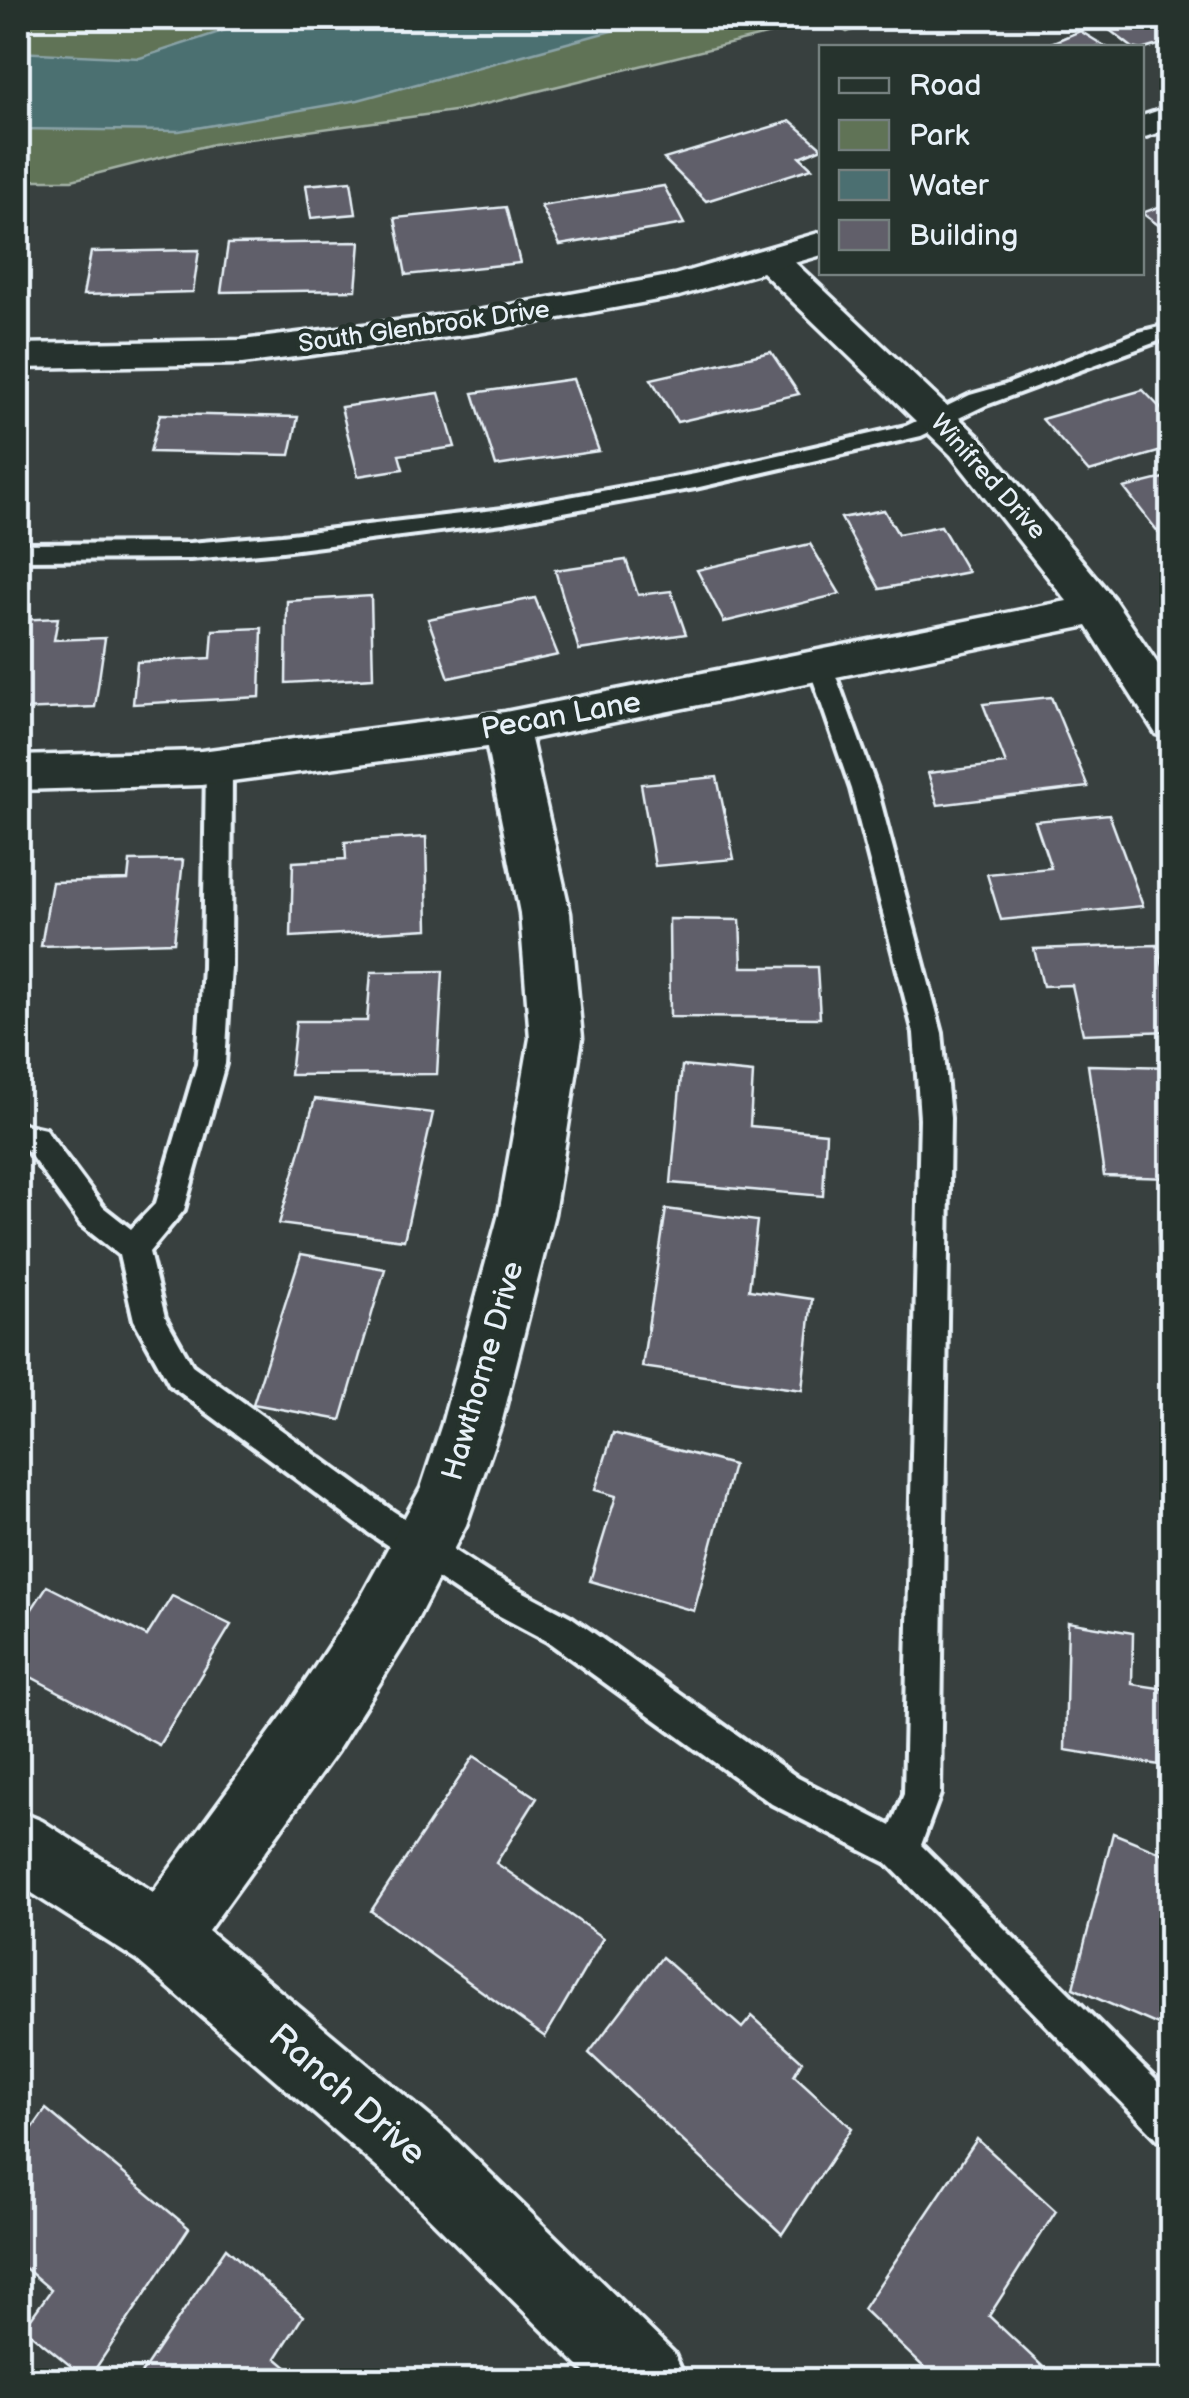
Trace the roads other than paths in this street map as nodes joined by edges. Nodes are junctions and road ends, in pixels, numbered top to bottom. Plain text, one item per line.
1 (1172, 116) edge
2 (1144, 127) edge
3 (819, 244) edge
4 (771, 260) junction
5 (1170, 332) edge
6 (18, 356) edge
7 (938, 419) junction
8 (18, 552) edge
9 (1098, 609) junction
10 (821, 668) junction
11 (1172, 722) edge
12 (505, 728) junction
13 (219, 766) junction
14 (18, 773) edge
15 (18, 1135) edge
16 (133, 1248) junction
17 (422, 1546) junction
18 (18, 1846) edge
19 (900, 1850) junction
20 (162, 1937) junction
21 (1172, 2124) edge
22 (647, 2380) edge

1 - 2 street
3 - 4 street, South Glenbrook Drive
4 - 6 street, South Glenbrook Drive
4 - 7 street, Winifred Drive
5 - 7 lane
7 - 8 lane
7 - 9 street, Winifred Drive
9 - 10 street, Pecan Lane
9 - 11 street, Winifred Drive
10 - 12 street, Pecan Lane
10 - 19 lane
12 - 13 street, Pecan Lane
12 - 17 street, Hawthorne Drive
13 - 14 street, Pecan Lane
13 - 16 lane
15 - 16 lane
16 - 17 lane
17 - 19 lane
17 - 20 street, Hawthorne Drive
18 - 20 street, Ranch Drive
19 - 21 lane
20 - 22 street, Ranch Drive

